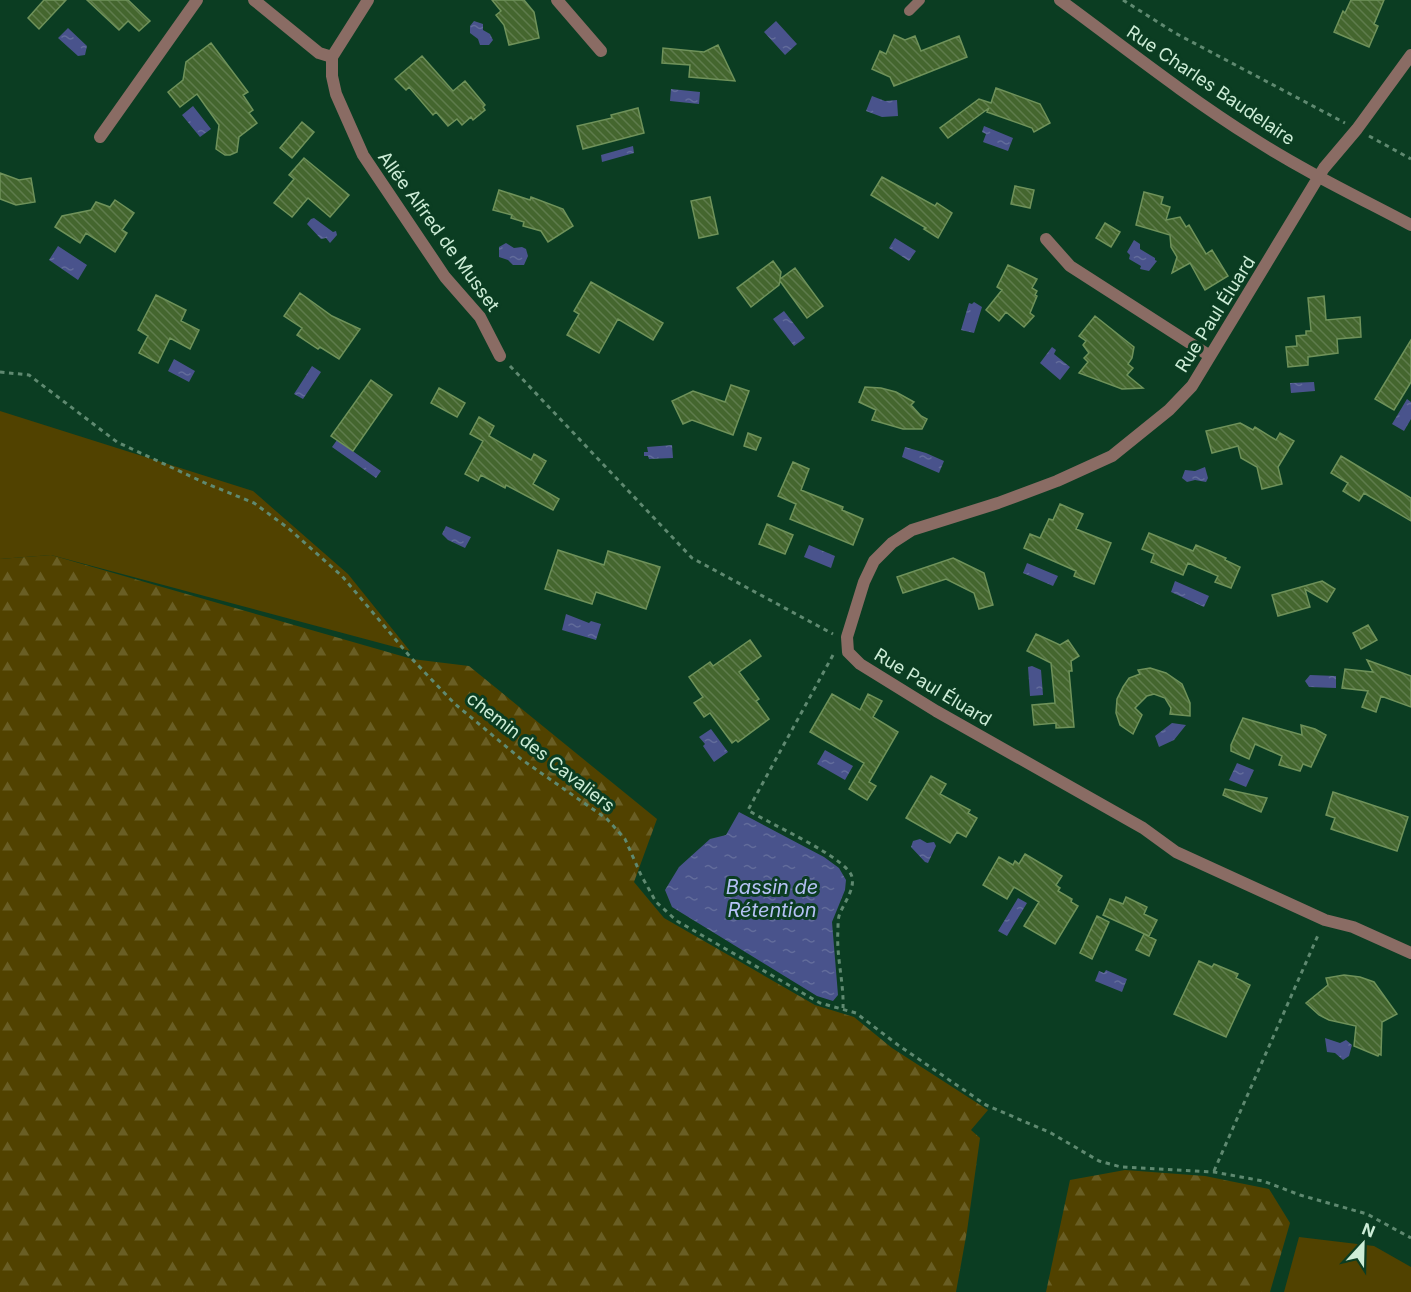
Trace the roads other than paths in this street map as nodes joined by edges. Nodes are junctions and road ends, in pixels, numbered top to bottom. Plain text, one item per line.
1 (197, 0) edge
2 (254, 0) edge
3 (368, 0) edge
4 (557, 0) edge
5 (920, 0) edge
6 (1060, 0) edge
7 (909, 11) dead end
8 (602, 51) dead end
9 (1411, 55) edge
10 (332, 57) junction
11 (100, 137) dead end
12 (1320, 177) junction
13 (1411, 225) edge
14 (1046, 239) dead end
15 (500, 356) road end
16 (1210, 356) junction
17 (1411, 953) edge

1 - 11 street
2 - 10 street
3 - 10 street
4 - 8 street
5 - 7 lane
6 - 12 street, Rue Charles Baudelaire
9 - 12 street, Rue Paul Éluard
10 - 15 street, Allée Alfred de Musset
12 - 13 street, Rue Charles Baudelaire
12 - 16 street, Rue Paul Éluard
14 - 16 street
16 - 17 street, Rue Paul Éluard

